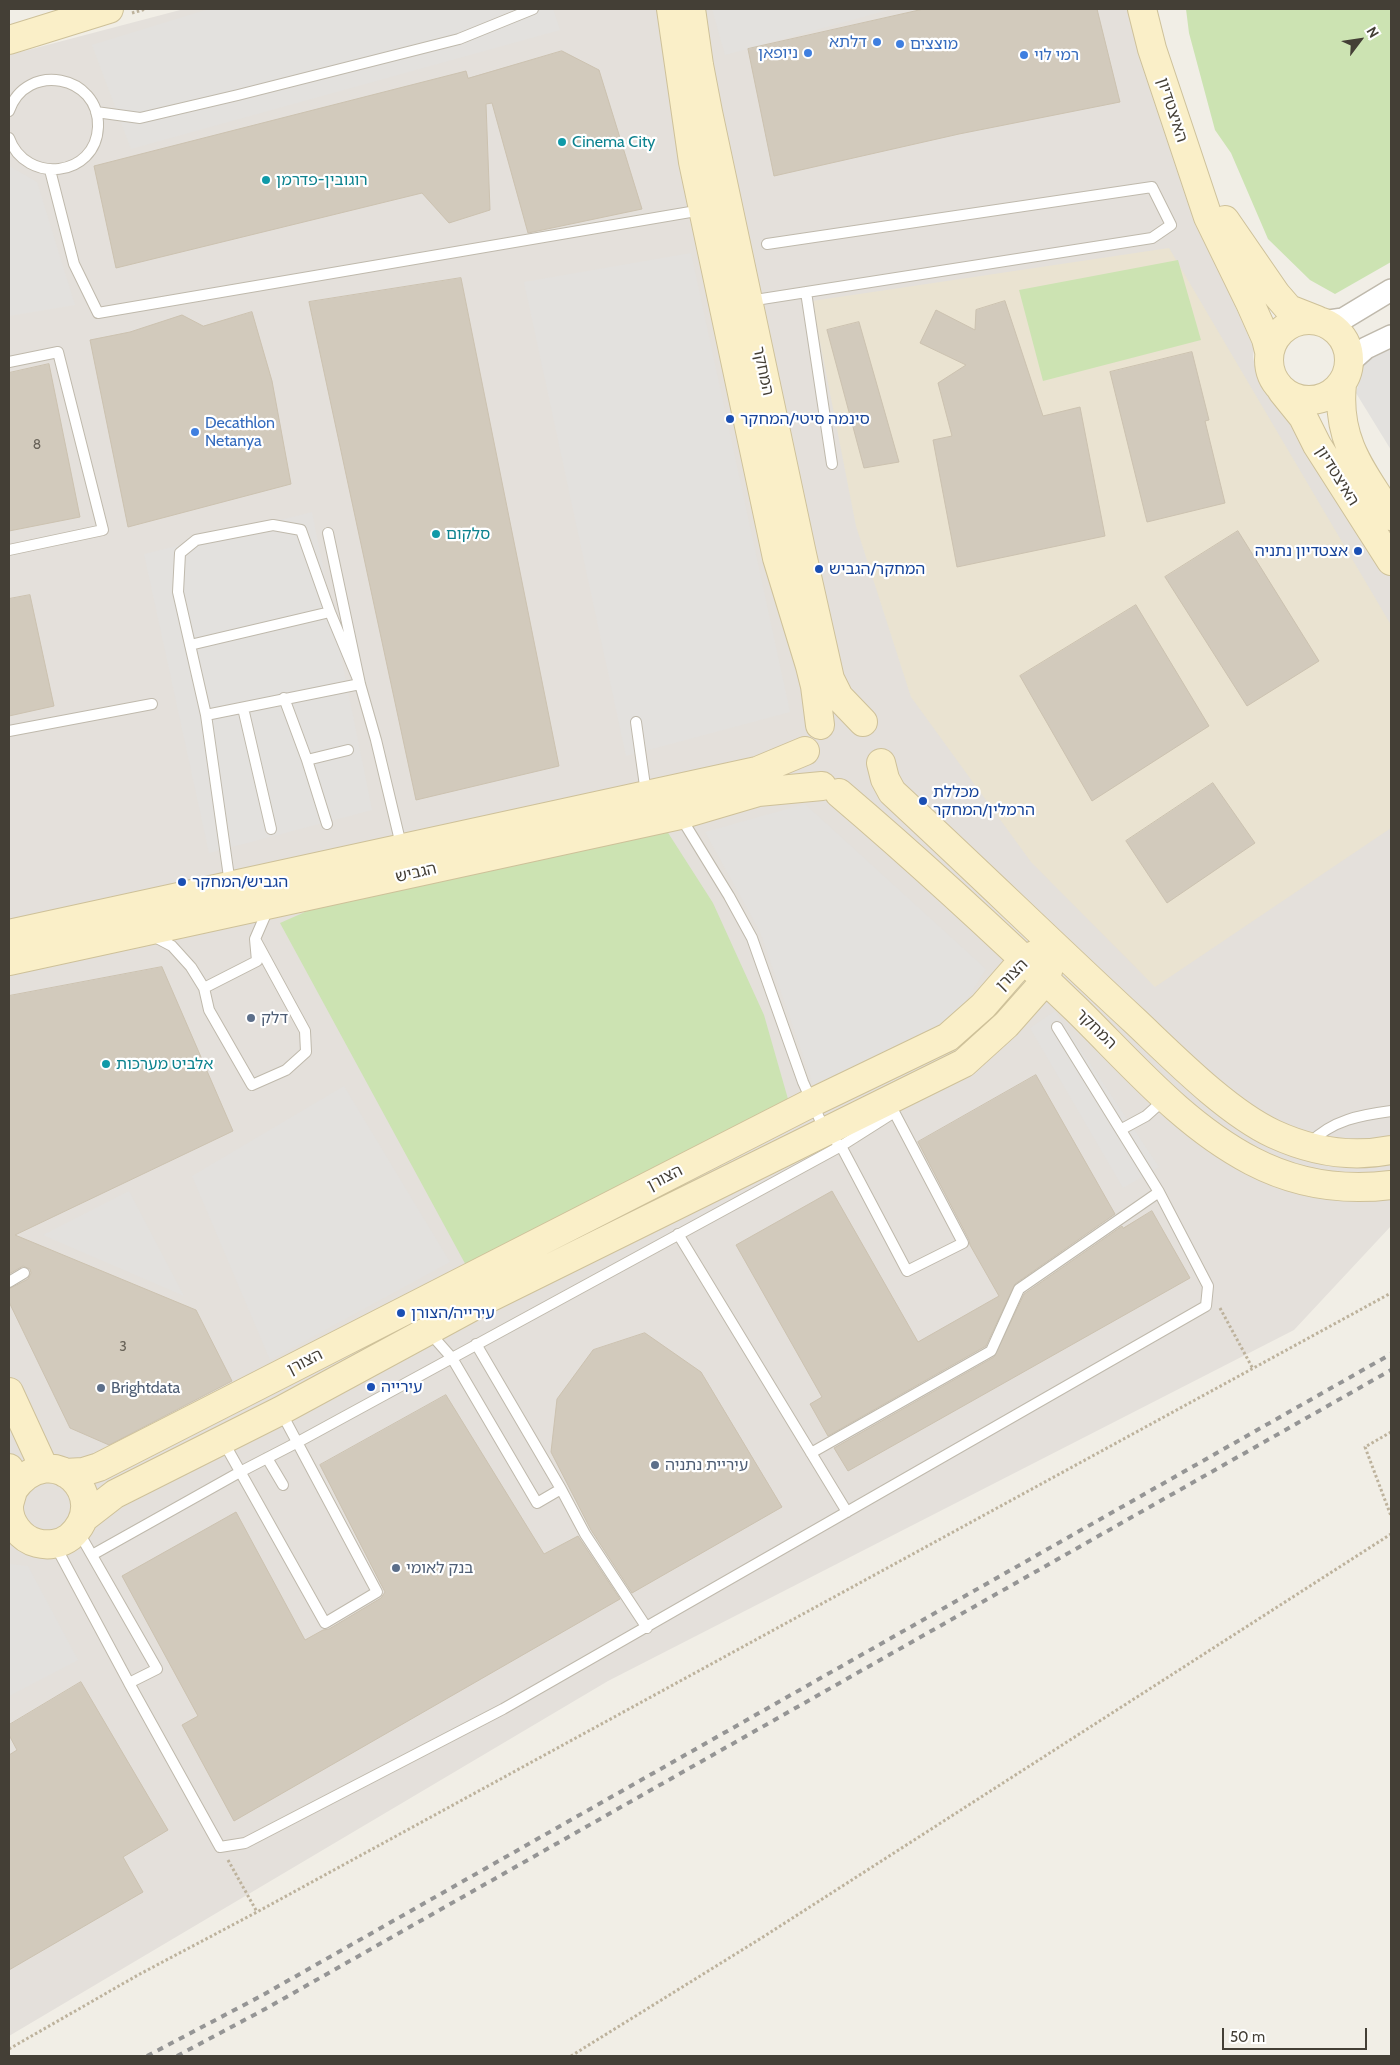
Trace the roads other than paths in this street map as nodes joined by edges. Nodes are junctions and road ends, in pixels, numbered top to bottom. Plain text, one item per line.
1 (110, 9) edge
2 (533, 9) edge
3 (670, 9) edge
4 (691, 9) edge
5 (1142, 9) edge
6 (1150, 9) edge
7 (9, 40) edge
8 (1152, 49) junction
9 (9, 111) edge
10 (96, 112) junction
11 (9, 138) edge
12 (50, 170) junction
13 (1192, 171) junction
14 (703, 210) junction
15 (767, 244) dead end
16 (1391, 290) edge
17 (806, 292) junction
18 (748, 301) junction
19 (1320, 321) junction
20 (1391, 336) edge
21 (1269, 351) junction
22 (9, 362) edge
23 (1345, 373) junction
24 (1282, 391) junction
25 (832, 464) dead end
26 (1391, 516) edge
27 (328, 533) dead end
28 (9, 550) edge
29 (1391, 560) edge
30 (330, 612) junction
31 (190, 645) junction
32 (360, 684) junction
33 (284, 698) junction
34 (152, 704) dead end
35 (243, 708) junction
36 (206, 715) junction
37 (636, 722) dead end
38 (863, 722) junction
39 (820, 725) junction
40 (9, 731) edge
41 (348, 750) dead end
42 (805, 751) junction
43 (307, 760) junction
44 (881, 763) junction
45 (831, 790) junction
46 (657, 793) junction
47 (680, 815) junction
48 (327, 824) dead end
49 (271, 829) dead end
50 (402, 849) junction
51 (230, 886) junction
52 (270, 906) junction
53 (146, 933) junction
54 (9, 934) edge
55 (255, 939) junction
56 (1055, 948) junction
57 (1024, 959) junction
58 (9, 961) edge
59 (1045, 981) junction
60 (204, 988) junction
61 (1057, 1027) dead end
62 (811, 1103) junction
63 (1171, 1103) junction
64 (891, 1106) junction
65 (1391, 1111) edge
66 (1122, 1129) junction
67 (833, 1139) junction
68 (1307, 1146) junction
69 (1391, 1150) edge
70 (1391, 1186) edge
71 (1159, 1192) junction
72 (678, 1234) junction
73 (24, 1273) dead end
74 (469, 1278) junction
75 (9, 1282) edge
76 (483, 1301) junction
77 (428, 1331) junction
78 (476, 1344) junction
79 (452, 1358) junction
80 (9, 1392) edge
81 (280, 1411) junction
82 (222, 1440) junction
83 (298, 1442) junction
84 (811, 1453) junction
85 (267, 1458) junction
86 (55, 1470) junction
87 (240, 1472) junction
88 (11, 1479) edge
89 (282, 1485) dead end
90 (561, 1489) junction
91 (847, 1512) junction
92 (10, 1521) edge
93 (80, 1524) junction
94 (54, 1544) junction
95 (92, 1555) junction
96 (647, 1628) junction
97 (129, 1683) junction

1 - 7 street
2 - 10 lane
3 - 14 street, המחקר
4 - 18 street, המחקר
5 - 8 street
6 - 8 street
8 - 13 street, האיצטדיון
9 - 10 lane
10 - 12 lane
11 - 12 lane
12 - 14 lane
13 - 19 street
13 - 21 street, האיצטדיון
14 - 39 street, המחקר
15 - 17 lane
16 - 19 street
17 - 18 lane
17 - 25 lane
18 - 38 street, המחקר
19 - 21 street
19 - 23 street
20 - 23 street
21 - 24 street
22 - 28 lane
23 - 24 street
23 - 26 street, האיצטדיון
24 - 29 street, האיצטדיון
27 - 32 lane
30 - 31 lane
30 - 31 lane
30 - 32 lane
31 - 36 lane
32 - 33 lane
32 - 50 lane
33 - 35 lane
33 - 43 lane
34 - 40 lane
35 - 36 lane
35 - 49 lane
36 - 51 lane
37 - 46 lane
38 - 39 street
38 - 44 street
39 - 42 street
41 - 43 lane
42 - 45 street
42 - 46 street, הגביש
43 - 48 lane
44 - 45 street
44 - 56 street
45 - 47 street, הגביש
45 - 57 street, המחקר
46 - 47 street
46 - 50 street, הגביש
47 - 52 street, הגביש
47 - 62 lane
50 - 51 street, הגביש
51 - 54 street, הגביש
52 - 53 street, הגביש
52 - 55 lane
53 - 58 street, הגביש
53 - 60 lane
55 - 60 lane
55 - 60 lane
56 - 57 street, הצורן
56 - 59 street, הצורן
56 - 68 street
57 - 59 street, המחקר
57 - 62 street, הצורן
59 - 63 street, המחקר
59 - 64 street, הצורן
61 - 66 lane
62 - 67 lane
62 - 74 street, הצורן
63 - 66 lane
63 - 70 street, המחקר
64 - 67 street, הצורן
64 - 67 lane
65 - 68 lane
66 - 71 lane
67 - 72 lane
67 - 76 street, הצורן
68 - 69 street
71 - 84 lane
71 - 91 lane
72 - 78 lane
72 - 84 lane
73 - 75 lane
74 - 76 street
74 - 86 street, הצורן
76 - 77 street, הצורן
77 - 79 lane
77 - 81 street, הצורן
78 - 79 lane
78 - 90 lane
79 - 83 lane
79 - 90 lane
80 - 86 street
81 - 82 street, הצורן
81 - 83 lane
82 - 87 lane
82 - 93 street, הצורן
83 - 85 lane
83 - 87 lane
84 - 91 lane
85 - 87 lane
85 - 89 lane
86 - 88 street
86 - 93 street
87 - 95 lane
88 - 92 street
90 - 96 lane
91 - 96 lane
92 - 94 street
93 - 94 street
93 - 95 lane
94 - 97 lane
95 - 97 lane
96 - 97 lane

